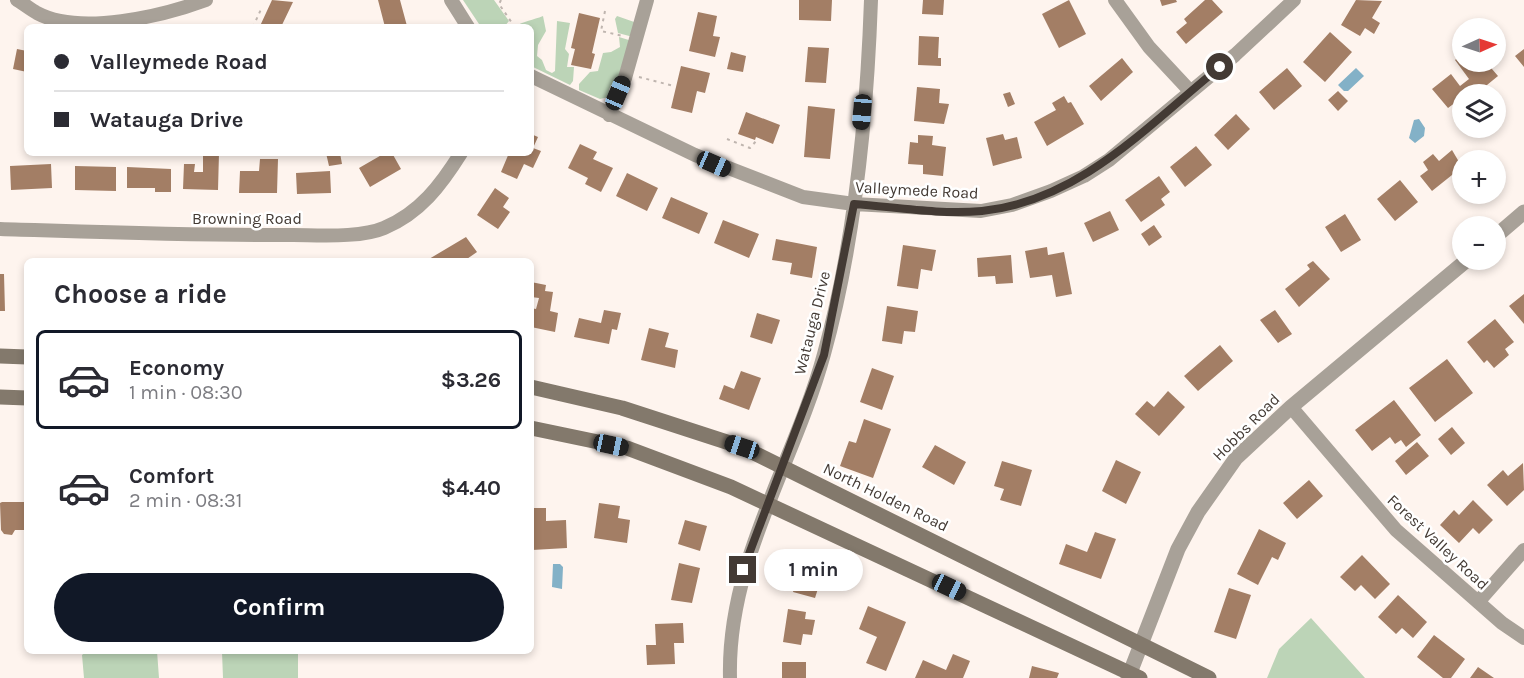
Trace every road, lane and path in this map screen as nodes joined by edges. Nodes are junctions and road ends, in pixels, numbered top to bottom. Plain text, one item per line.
1 (17, 0) edge
2 (206, 0) edge
3 (451, 0) edge
4 (501, 0) edge
5 (647, 0) edge
6 (870, 0) edge
7 (1115, 0) edge
8 (1294, 0) edge
9 (262, 8) dead end
10 (605, 11) dead end
11 (512, 23) dead end
12 (254, 24) edge
13 (466, 24) edge
14 (637, 39) junction
15 (626, 74) junction
16 (534, 78) edge
17 (674, 86) dead end
18 (1190, 91) junction
19 (609, 115) junction
20 (727, 139) dead end
21 (756, 140) dead end
22 (458, 156) edge
23 (854, 204) junction
24 (1524, 212) edge
25 (1506, 227) edge
26 (0, 229) edge
27 (1455, 270) edge
28 (0, 356) edge
29 (24, 357) edge
30 (534, 388) edge
31 (0, 397) edge
32 (24, 398) edge
33 (1291, 407) junction
34 (534, 429) edge
35 (783, 466) junction
36 (768, 502) junction
37 (1524, 550) edge
38 (1478, 602) junction
39 (1524, 638) edge
40 (1141, 643) junction
41 (1132, 676) edge
42 (730, 678) edge
43 (1209, 678) edge

1 - 2 street
3 - 13 street
4 - 11 path
5 - 14 street
6 - 23 street, Watauga Drive
7 - 18 street
8 - 18 street, Valleymede Road
9 - 12 path
10 - 14 path
14 - 15 street
15 - 17 path
15 - 19 street
16 - 19 street, Valleymede Road
18 - 23 street, Valleymede Road
19 - 23 street, Valleymede Road
20 - 21 path
22 - 26 street, Browning Road
23 - 35 street, Watauga Drive
24 - 25 street
27 - 33 street, Hobbs Road
28 - 29 main road
30 - 35 main road, North Holden Road
31 - 32 main road
33 - 38 street, Forest Valley Road
33 - 40 street, Hobbs Road
34 - 36 main road
35 - 36 street, Watauga Drive
35 - 40 main road, North Holden Road
36 - 41 main road
36 - 42 street, Watauga Drive
37 - 38 street
38 - 39 street, Forest Valley Road
40 - 41 street, Hobbs Road
40 - 43 main road, North Holden Road

